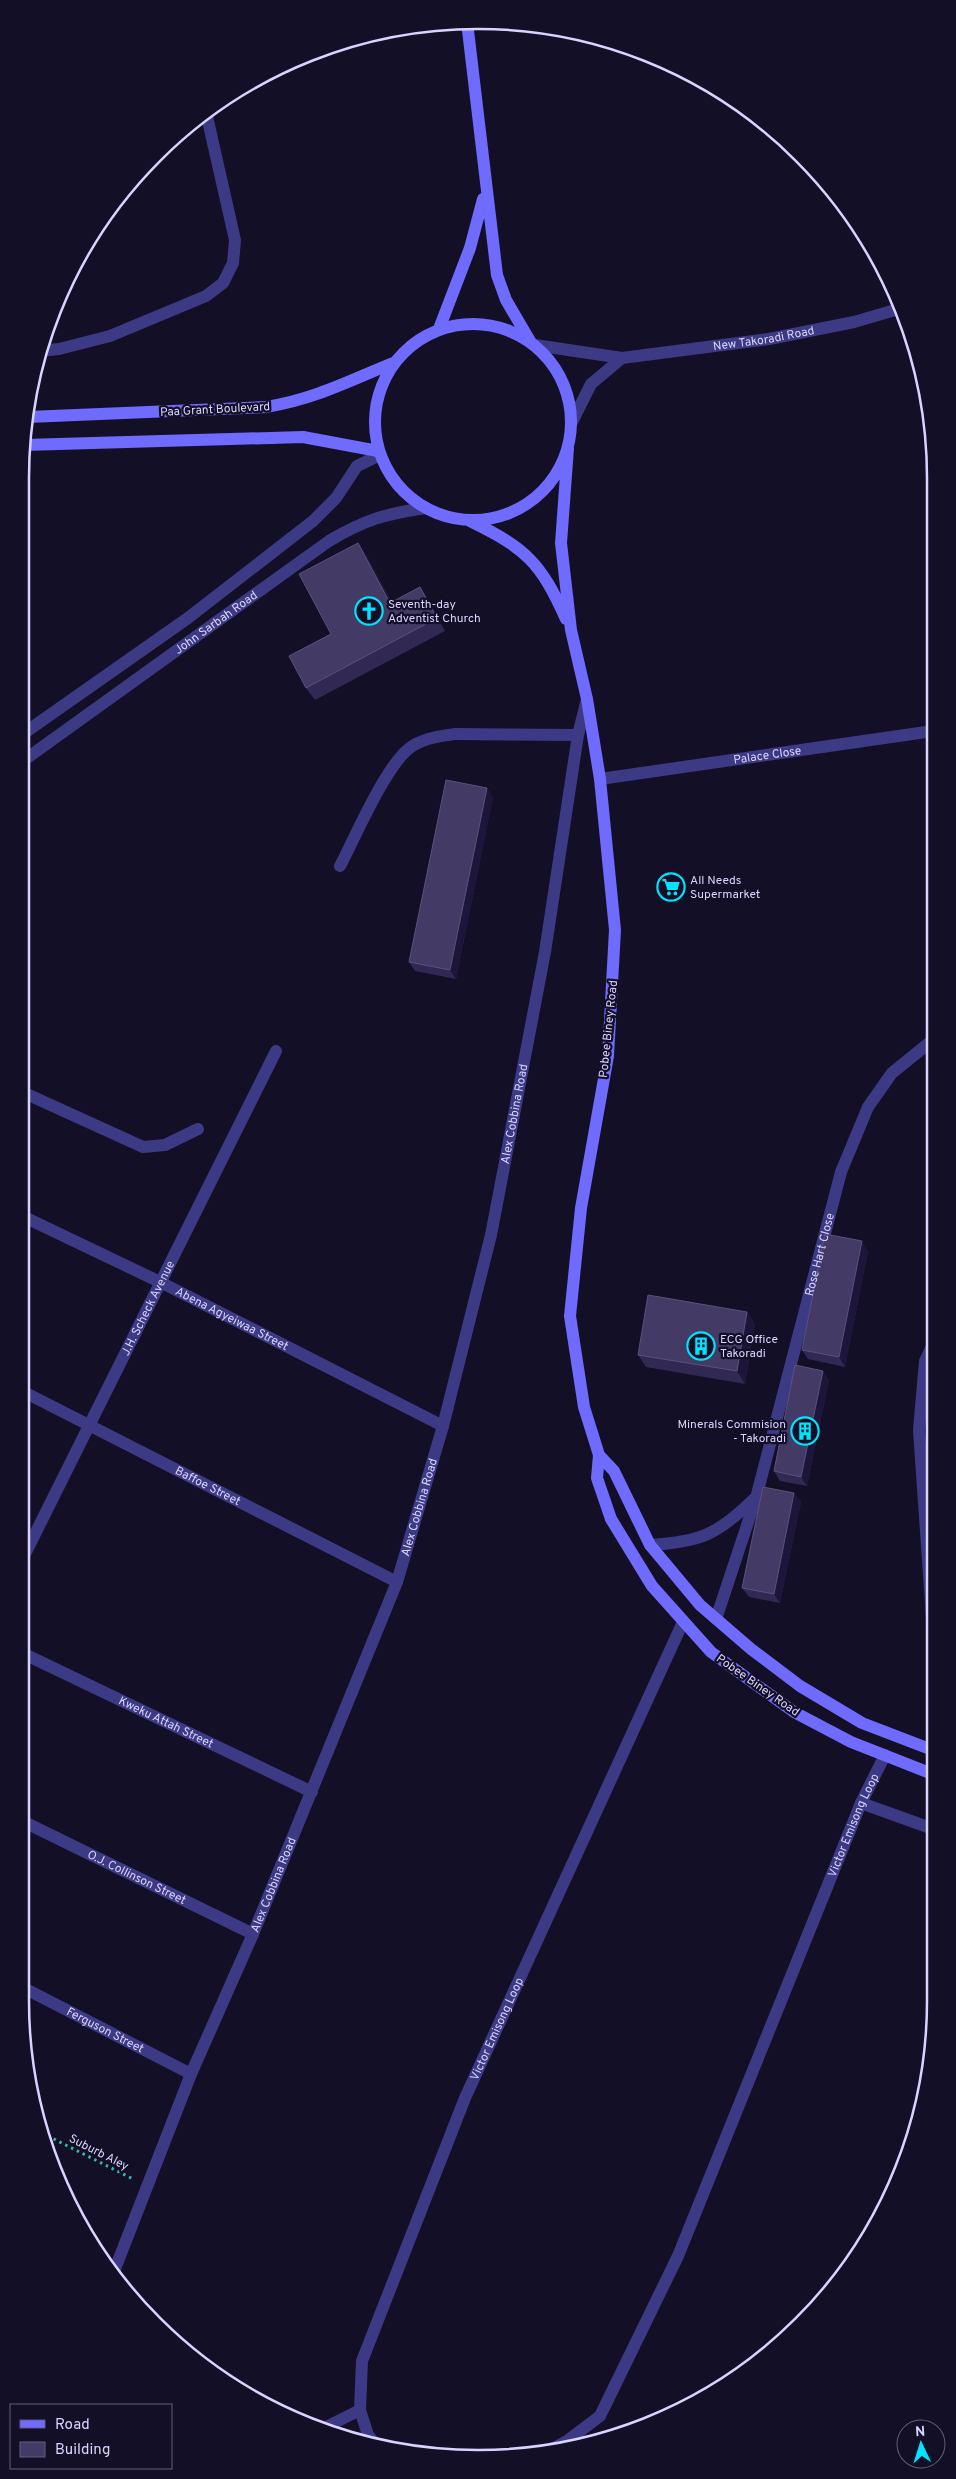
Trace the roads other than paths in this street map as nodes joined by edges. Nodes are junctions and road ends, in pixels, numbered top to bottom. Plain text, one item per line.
1 (468, 29) edge
2 (208, 120) edge
3 (486, 184) junction
4 (894, 310) edge
5 (439, 329) junction
6 (533, 343) junction
7 (48, 350) edge
8 (622, 358) junction
9 (394, 364) junction
10 (33, 417) edge
11 (572, 422) junction
12 (30, 445) edge
13 (568, 448) junction
14 (379, 453) junction
15 (425, 508) junction
16 (468, 520) junction
17 (571, 630) junction
18 (587, 699) junction
19 (29, 730) edge
20 (927, 732) edge
21 (578, 735) junction
22 (29, 757) edge
23 (600, 779) junction
24 (340, 866) dead end
25 (927, 1045) edge
26 (276, 1051) dead end
27 (29, 1095) edge
28 (198, 1129) dead end
29 (29, 1219) edge
30 (162, 1283) junction
31 (927, 1357) edge
32 (29, 1394) edge
33 (90, 1424) junction
34 (443, 1426) junction
35 (599, 1455) junction
36 (756, 1498) junction
37 (650, 1545) junction
38 (29, 1546) edge
39 (927, 1546) edge
40 (398, 1582) junction
41 (716, 1618) junction
42 (683, 1622) junction
43 (29, 1656) edge
44 (927, 1748) edge
45 (885, 1755) junction
46 (927, 1772) edge
47 (312, 1792) junction
48 (861, 1803) junction
49 (29, 1824) edge
50 (927, 1827) edge
51 (253, 1934) junction
52 (29, 1991) edge
53 (191, 2074) junction
54 (116, 2266) edge
55 (360, 2410) junction
56 (330, 2425) edge
57 (370, 2437) edge
58 (565, 2442) edge

1 - 3 street
2 - 7 street
3 - 5 street
3 - 6 street
4 - 8 street, New Takoradi Road
5 - 6 street
5 - 9 street
6 - 8 street, New Takoradi Road
6 - 11 street
8 - 11 street
9 - 10 street, Paa Grant Boulevard
9 - 14 street
11 - 13 street
12 - 14 street
13 - 16 street
13 - 17 street
14 - 15 street
14 - 19 street, John Sarbah Road
15 - 16 street
15 - 22 street, John Sarbah Road
16 - 17 street
17 - 18 street, Pobee Biney Road
18 - 21 street, Alex Cobbina Road
18 - 23 street, Pobee Biney Road
20 - 23 street, Palace Close
21 - 24 street
21 - 34 street, Alex Cobbina Road
23 - 35 street, Pobee Biney Road
25 - 36 street, Rose Hart Close
26 - 30 street, J.H. Scheck Avenue
27 - 28 street
29 - 30 street, Abena Agyeiwaa Street
30 - 33 street, J.H. Scheck Avenue
30 - 34 street, Abena Agyeiwaa Street
31 - 39 street
32 - 33 street, Baffoe Street
33 - 38 street, J.H. Scheck Avenue
33 - 40 street, Baffoe Street
34 - 40 street, Alex Cobbina Road
35 - 37 street, Pobee Biney Road
35 - 42 street, Pobee Biney Road
36 - 37 street
36 - 41 street, Rose Hart Close
37 - 41 street, Pobee Biney Road
40 - 47 street, Alex Cobbina Road
41 - 44 street, Pobee Biney Road
42 - 45 street, Pobee Biney Road
42 - 55 street, Victor Emisong Loop
43 - 47 street, Kweku Attah Street
45 - 46 street, Pobee Biney Road
45 - 48 street, Victor Emisong Loop
47 - 51 street, Alex Cobbina Road
48 - 50 street
48 - 58 street, Victor Emisong Loop
49 - 51 street, O.J. Collinson Street
51 - 53 street, Alex Cobbina Road
52 - 53 street, Ferguson Street
53 - 54 street, Alex Cobbina Road
55 - 56 street
55 - 57 street, Victor Emisong Loop

